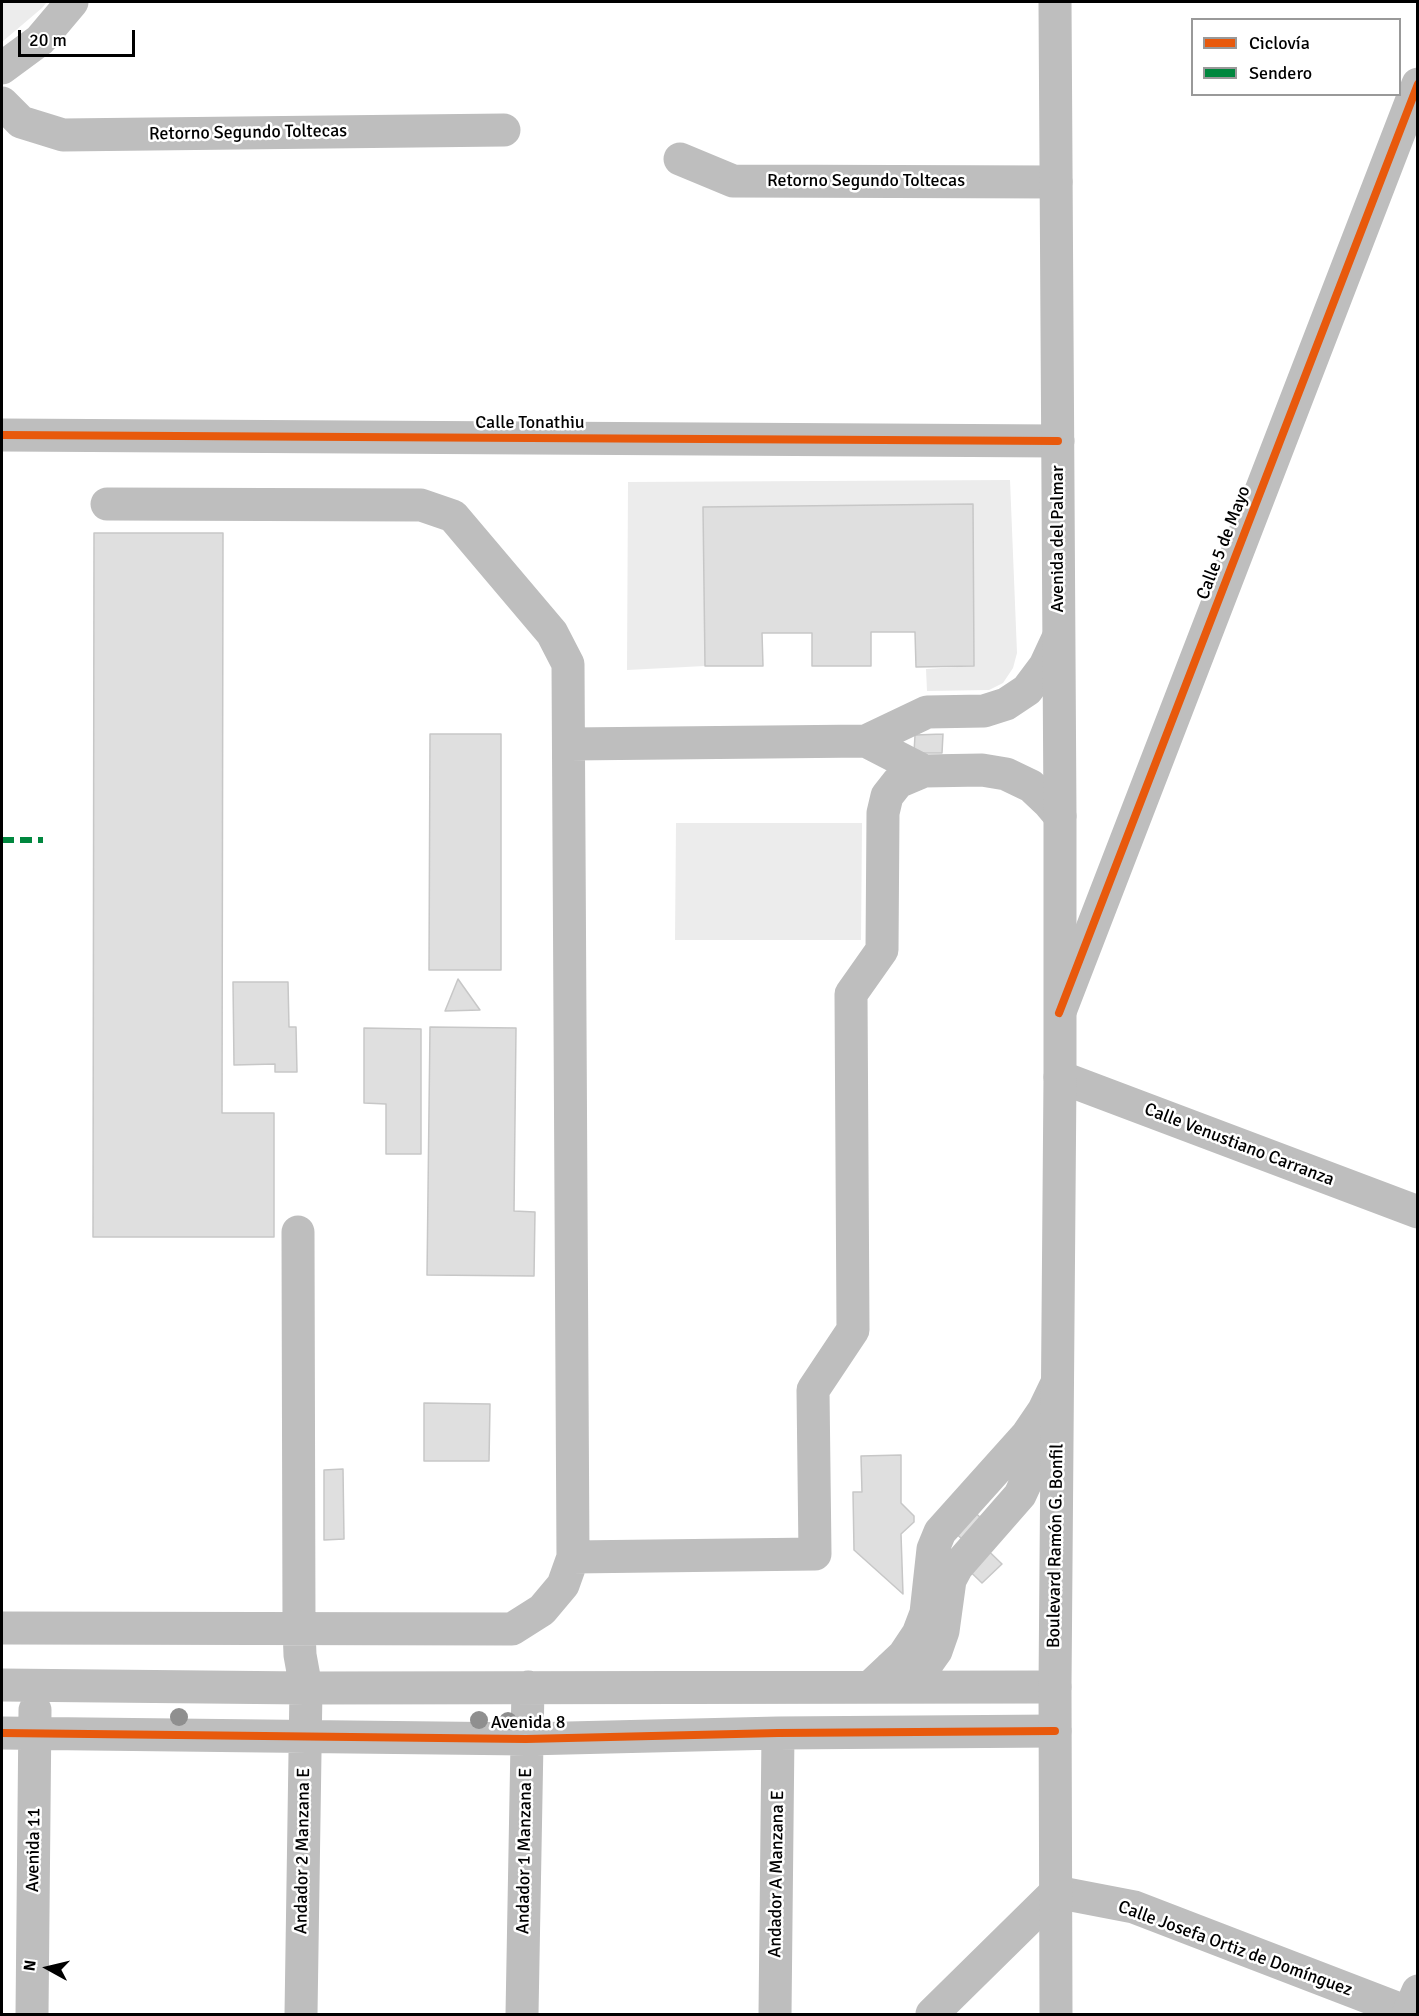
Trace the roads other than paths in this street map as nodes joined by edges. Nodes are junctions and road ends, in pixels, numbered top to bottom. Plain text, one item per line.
1 (72, 2) edge
2 (1055, 2) edge
3 (2, 68) edge
4 (1418, 84) edge
5 (2, 103) edge
6 (504, 130) dead end
7 (680, 159) dead end
8 (1056, 182) junction
9 (2, 435) edge
10 (1058, 441) junction
11 (107, 504) dead end
12 (1058, 638) junction
13 (866, 741) junction
14 (570, 744) junction
15 (924, 771) junction
16 (1060, 816) junction
17 (1059, 1013) junction
18 (1060, 1077) junction
19 (1418, 1212) edge
20 (298, 1232) dead end
21 (1057, 1383) junction
22 (573, 1557) junction
23 (2, 1628) edge
24 (299, 1628) junction
25 (881, 1677) junction
26 (2, 1685) edge
27 (35, 1686) junction
28 (1054, 1686) junction
29 (528, 1687) junction
30 (306, 1688) junction
31 (1055, 1731) junction
32 (2, 1733) edge
33 (35, 1733) junction
34 (778, 1733) junction
35 (305, 1737) junction
36 (526, 1739) junction
37 (1056, 1892) junction
38 (1412, 2008) edge
39 (32, 2014) edge
40 (301, 2014) edge
41 (522, 2014) edge
42 (775, 2014) edge
43 (932, 2014) edge
44 (1056, 2014) edge

1 - 3 street
2 - 8 street, Avenida del Palmar
4 - 17 street, Calle 5 de Mayo
5 - 6 street, Retorno Segundo Toltecas
7 - 8 street, Retorno Segundo Toltecas
8 - 10 street, Avenida del Palmar
9 - 10 street, Calle Tonathiu
10 - 12 street, Avenida del Palmar
11 - 14 street
12 - 13 street
12 - 16 street, Avenida del Palmar
13 - 14 street
13 - 15 street
14 - 22 street
15 - 16 street
15 - 22 street
16 - 17 street, Avenida del Palmar
17 - 18 street, Avenida del Palmar
18 - 19 street, Calle Venustiano Carranza
18 - 21 street, Boulevard Ramón G. Bonfil
20 - 24 street, Andador 2 Manzana E
21 - 25 street
21 - 28 street, Boulevard Ramón G. Bonfil
22 - 24 street
23 - 24 street
24 - 30 street, Andador 2 Manzana E
25 - 28 street, Avenida 8
25 - 29 street, Avenida 8
26 - 27 street, Avenida 8
27 - 30 street, Avenida 8
27 - 33 street, Avenida 11
28 - 31 street, Boulevard Ramón G. Bonfil
29 - 30 street, Avenida 8
29 - 36 street, Andador 1 Manzana E
30 - 35 street, Andador 2 Manzana E
31 - 34 street, Avenida 8
31 - 37 street, Boulevard Ramón G. Bonfil
32 - 33 street, Avenida 8
33 - 35 street, Avenida 8
33 - 39 street, Avenida 11
34 - 36 street, Avenida 8
34 - 42 street, Andador A Manzana E
35 - 36 street, Avenida 8
35 - 40 street, Andador 2 Manzana E
36 - 41 street, Andador 1 Manzana E
37 - 38 street, Calle Josefa Ortiz de Domínguez
37 - 43 street
37 - 44 street, Boulevard Ramón G. Bonfil

